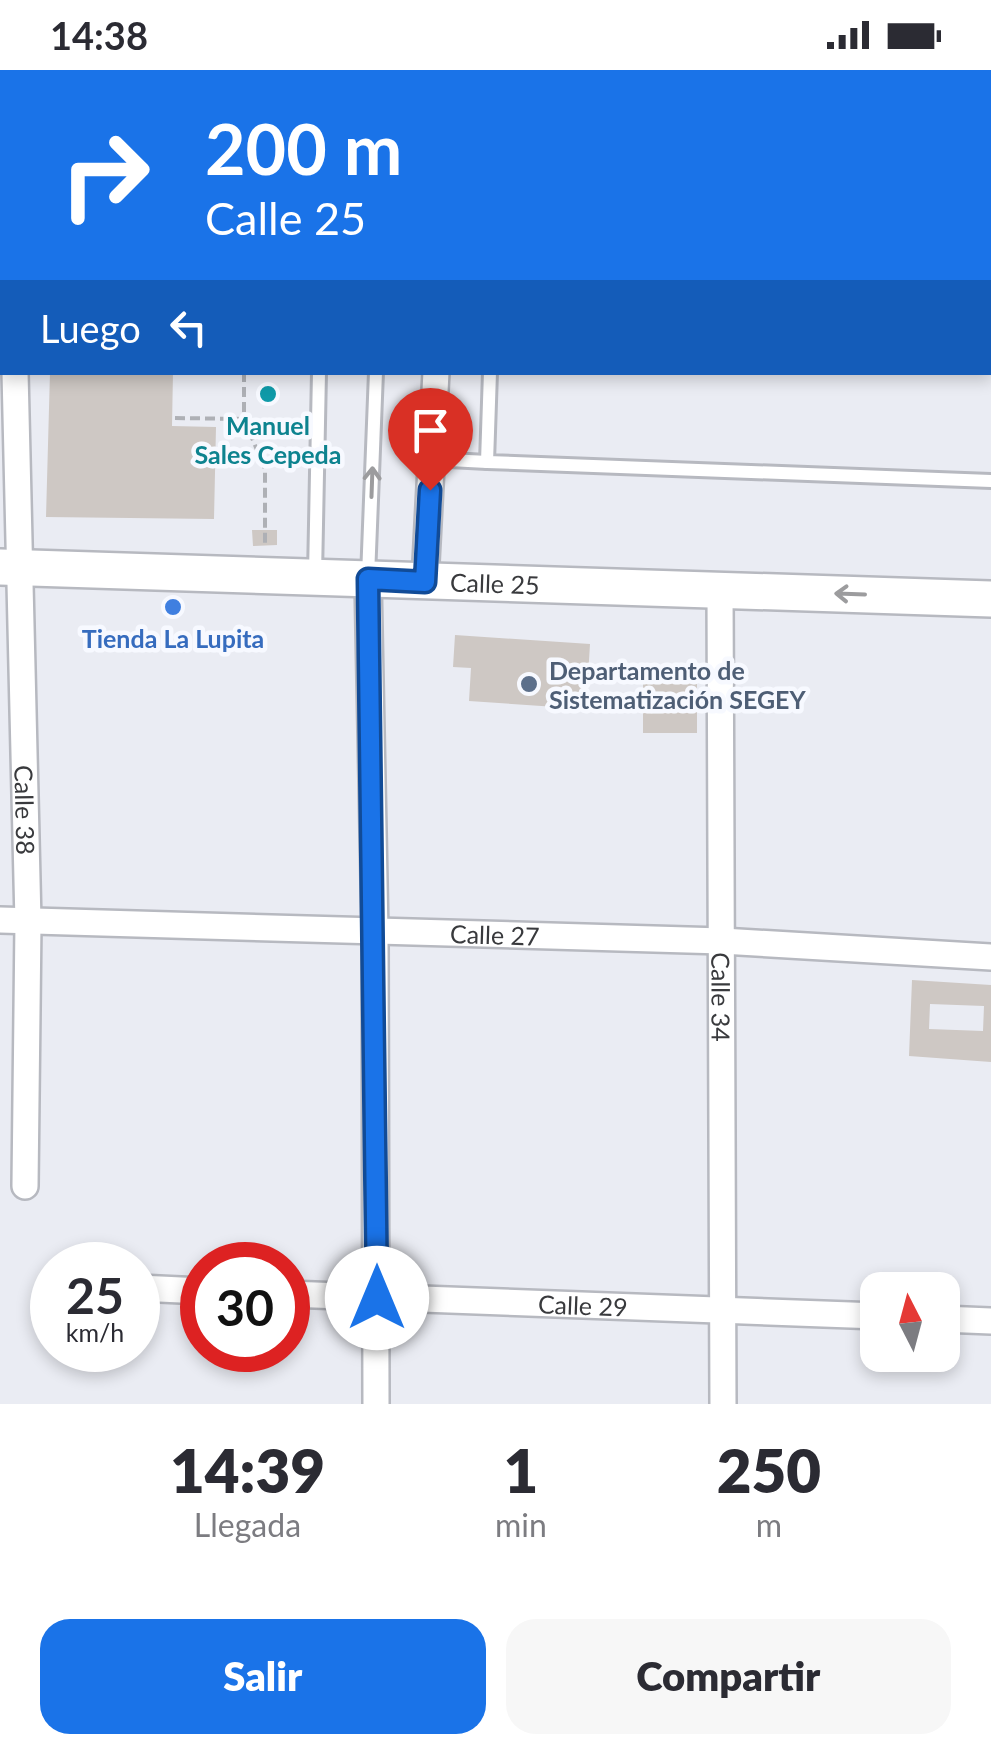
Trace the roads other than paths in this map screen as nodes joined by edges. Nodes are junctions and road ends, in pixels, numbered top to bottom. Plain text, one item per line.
1 (16, 375) edge
2 (319, 375) edge
3 (376, 375) edge
4 (436, 375) edge
5 (490, 375) edge
6 (431, 459) junction
7 (487, 462) junction
8 (991, 481) edge
9 (9, 568) edge
10 (315, 578) junction
11 (368, 579) junction
12 (425, 582) junction
13 (720, 590) junction
14 (991, 599) edge
15 (0, 920) edge
16 (28, 922) junction
17 (375, 932) junction
18 (722, 941) junction
19 (991, 956) edge
20 (25, 1186) dead end
21 (310, 1295) edge
22 (377, 1298) junction
23 (722, 1310) junction
24 (860, 1315) edge
25 (960, 1320) edge
26 (991, 1321) edge
27 (376, 1404) edge
28 (723, 1404) edge

1 - 9 street, Calle 38
2 - 10 lane
11 -> 3 lane
4 - 6 street
5 - 7 lane
6 - 7 lane
6 - 12 street
7 - 8 lane
9 - 10 street, Calle 25
9 - 16 street, Calle 38
10 - 11 street, Calle 25
11 - 12 street, Calle 25
11 - 17 street
12 - 13 street, Calle 25
14 -> 13 street, Calle 25
13 - 18 street, Calle 34
15 - 16 street, Calle 27
16 - 17 street, Calle 27
16 - 20 street, Calle 38
17 - 18 street, Calle 27
17 - 22 street
18 - 19 street, Calle 27
18 - 23 street, Calle 34
21 - 22 street, Calle 29
22 - 23 street, Calle 29
22 - 27 street
23 - 24 street, Calle 29
23 - 28 street, Calle 34
25 - 26 street

